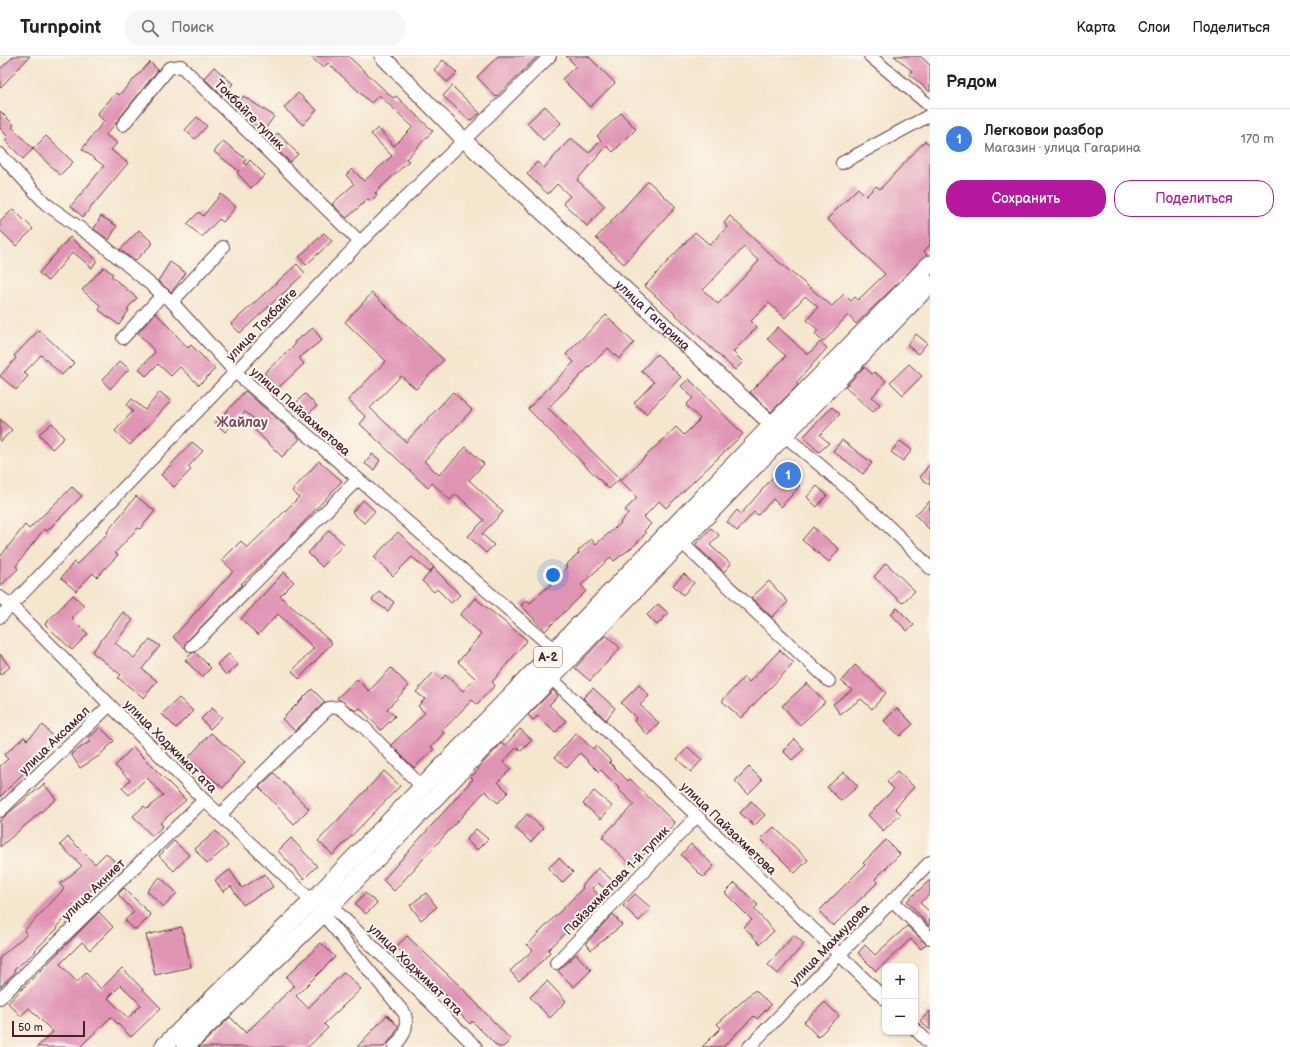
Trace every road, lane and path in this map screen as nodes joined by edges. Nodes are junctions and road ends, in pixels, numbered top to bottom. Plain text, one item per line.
1 (382, 56) edge
2 (550, 56) edge
3 (870, 56) edge
4 (930, 106) edge
5 (930, 115) edge
6 (122, 125) dead end
7 (465, 141) junction
8 (0, 154) edge
9 (842, 163) dead end
10 (360, 242) junction
11 (223, 247) dead end
12 (930, 264) edge
13 (930, 284) edge
14 (162, 294) junction
15 (172, 302) junction
16 (123, 338) dead end
17 (235, 372) junction
18 (772, 425) junction
19 (785, 436) junction
20 (358, 479) junction
21 (682, 543) junction
22 (930, 568) edge
23 (0, 597) edge
24 (12, 606) junction
25 (0, 617) edge
26 (192, 646) dead end
27 (555, 650) junction
28 (551, 678) junction
29 (828, 681) dead end
30 (110, 705) junction
31 (422, 787) junction
32 (204, 800) junction
33 (0, 811) edge
34 (221, 814) junction
35 (697, 816) junction
36 (930, 862) edge
37 (892, 900) junction
38 (322, 903) junction
39 (930, 938) edge
40 (840, 954) junction
41 (556, 963) dead end
42 (882, 996) edge
43 (0, 998) edge
44 (918, 1033) edge
45 (930, 1044) edge
46 (164, 1047) edge
47 (185, 1047) edge
48 (394, 1047) edge
49 (476, 1047) edge
50 (749, 1047) edge

1 - 7 main road, улица Гагарина
2 - 7 street, улица Токбайге
3 - 4 street
5 - 9 street
6 - 10 street, Токбайге тупик
7 - 10 street, улица Токбайге
7 - 18 main road, улица Гагарина
8 - 14 street, улица Пайзахметова
10 - 17 street, улица Токбайге
11 - 15 street
12 - 18 highway, A-2
13 - 19 highway, A-2
14 - 15 street, улица Пайзахметова
14 - 16 street
15 - 17 street, улица Пайзахметова
17 - 20 street, улица Пайзахметова
17 - 24 street, улица Токбайге
18 - 19 main road, улица Гагарина
18 - 27 highway, A-2
19 - 21 highway, A-2
19 - 22 street, улица Гагарина
20 - 26 street
20 - 27 street, улица Пайзахметова
21 - 28 highway, A-2
21 - 29 street
23 - 24 street, улица Ходжимат ата
24 - 25 street, улица Токбайге
24 - 30 street, улица Ходжимат ата
27 - 31 highway, A-2
28 - 35 street, улица Пайзахметова
28 - 38 highway, A-2
30 - 32 street, улица Ходжимат ата
30 - 33 street, улица Аксамал
31 - 34 street
31 - 38 highway, A-2
32 - 34 street, улица Ходжимат ата
32 - 43 street, улица Акниет
34 - 38 street, улица Ходжимат ата
35 - 40 street, улица Пайзахметова
35 - 41 street, Пайзахметова 1-й тупик
36 - 37 street, улица Махмудова
37 - 39 street
37 - 40 street, улица Махмудова
38 - 46 highway, A-2
38 - 47 highway, A-2
38 - 48 street
38 - 49 street, улица Ходжимат ата
40 - 42 street, улица Пайзахметова
40 - 50 street, улица Махмудова
44 - 45 street

